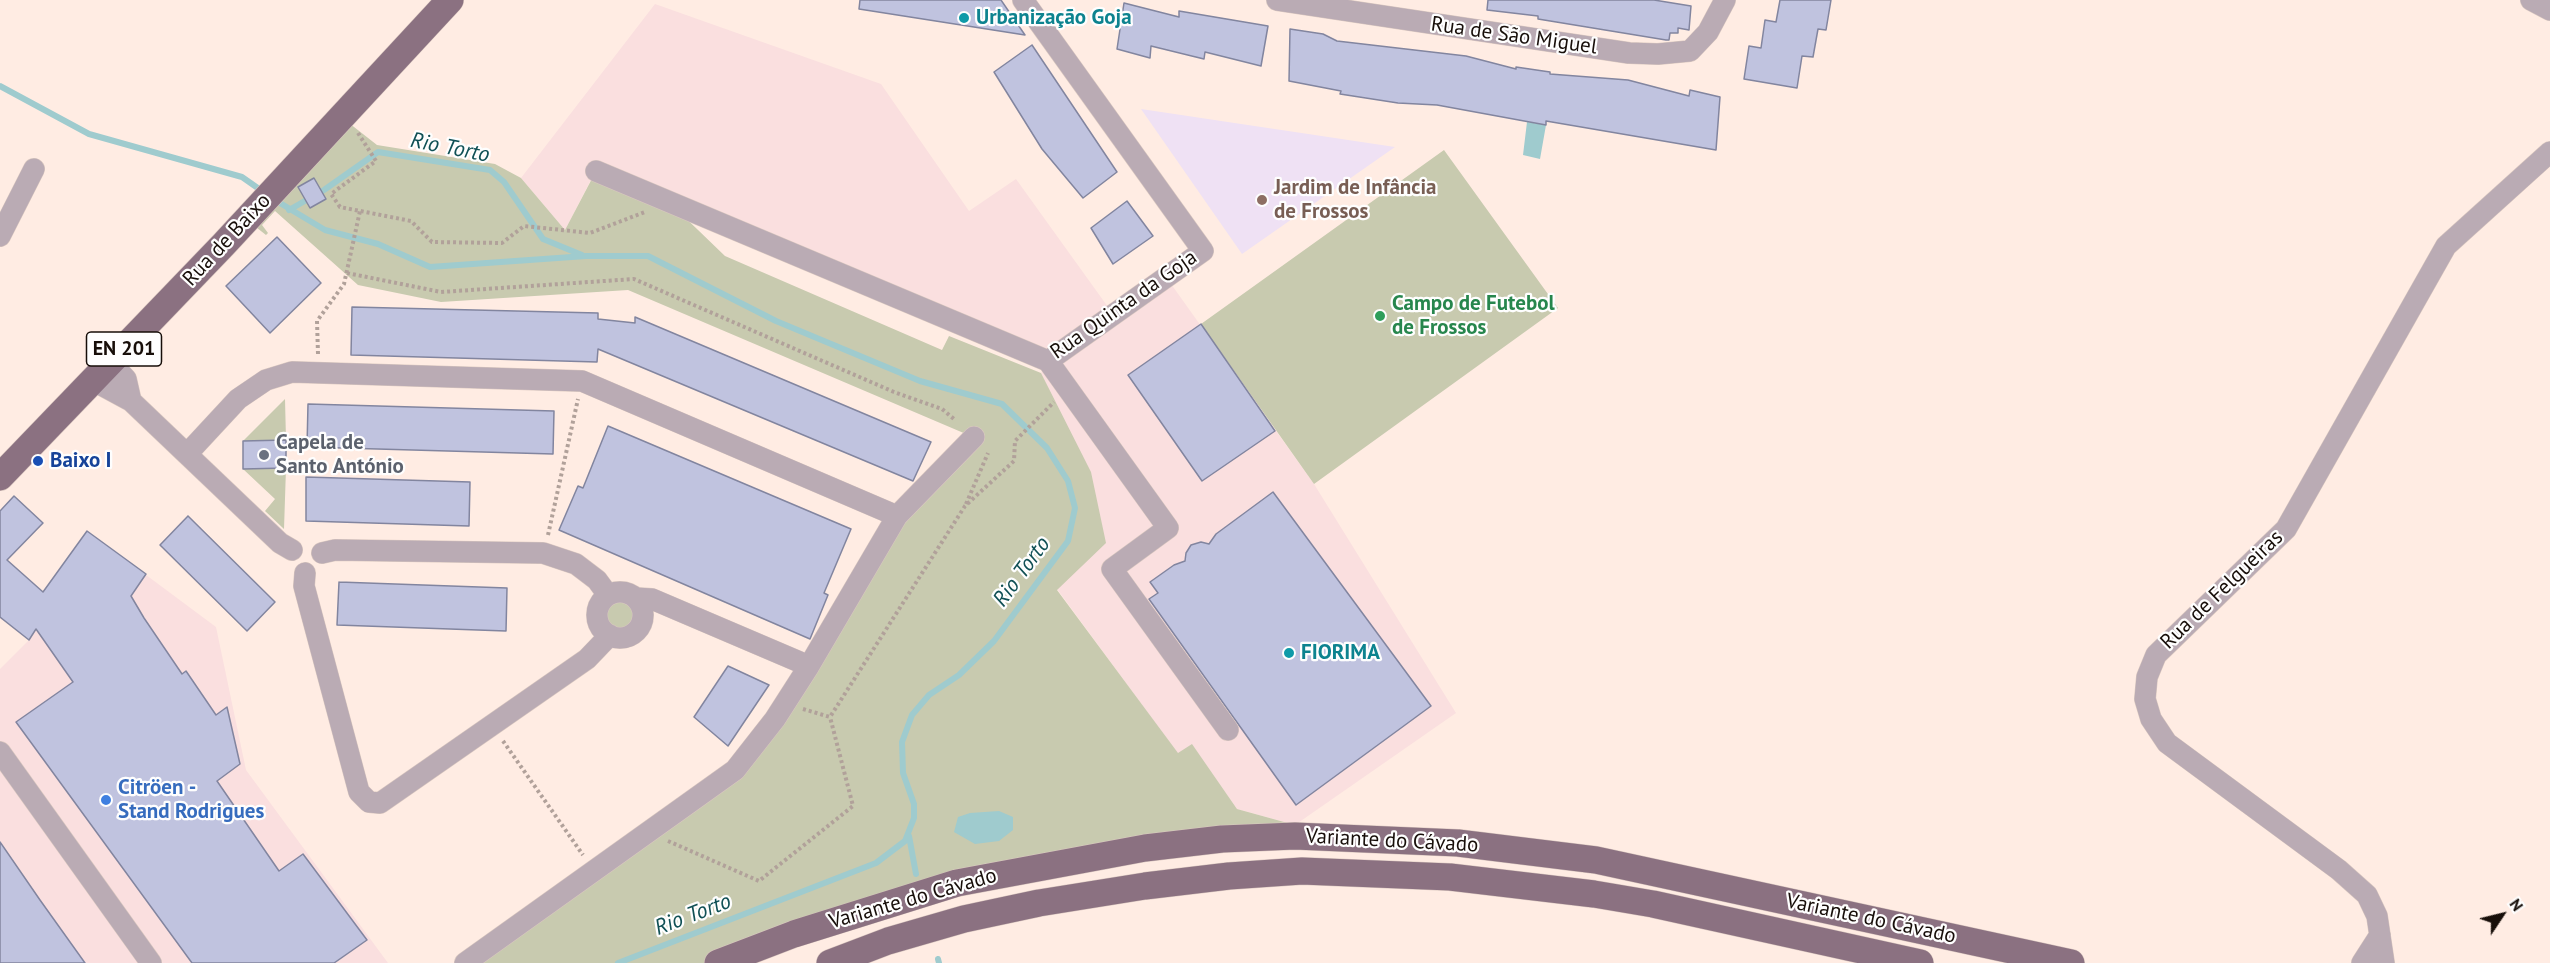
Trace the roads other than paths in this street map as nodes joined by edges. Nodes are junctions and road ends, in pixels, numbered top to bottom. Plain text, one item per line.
1 (450, 0) edge
2 (1023, 0) edge
3 (1277, 0) edge
4 (1725, 0) edge
5 (2531, 0) edge
6 (2550, 10) edge
7 (2550, 152) edge
8 (34, 169) dead end
9 (596, 171) dead end
10 (0, 236) edge
11 (1048, 362) junction
12 (103, 372) junction
13 (974, 437) road end
14 (187, 454) junction
15 (0, 477) edge
16 (897, 516) junction
17 (292, 550) junction
18 (322, 553) junction
19 (305, 573) junction
20 (608, 595) junction
21 (636, 598) junction
22 (610, 635) junction
23 (809, 666) junction
24 (1228, 730) dead end
25 (0, 752) edge
26 (2380, 935) junction
27 (151, 963) edge
28 (465, 963) edge
29 (718, 963) edge
30 (830, 963) edge
31 (1920, 963) edge
32 (2071, 963) edge
33 (2362, 963) edge
34 (2384, 963) edge

1 - 12 main road, Rua de Baixo / EN 201
2 - 11 street, Rua Quinta da Goja
3 - 4 street, Rua de São Miguel
5 - 6 street
7 - 26 street, Rua de Felgueiras
8 - 10 street
9 - 11 street, Rua Quinta da Goja
11 - 24 street
12 - 14 street
12 - 15 main road, Rua de Baixo / EN 201
13 - 16 street
14 - 16 street
14 - 17 street
16 - 23 street
17 - 18 street
17 - 19 street
18 - 19 street
18 - 20 street
19 - 22 street
20 - 21 street
20 - 22 street
21 - 22 street
21 - 23 street
23 - 28 street
25 - 27 street
26 - 33 street
26 - 34 street, Rua de Felgueiras
29 - 32 main road, Variante do Cávado
30 - 31 main road, Variante do Cávado

